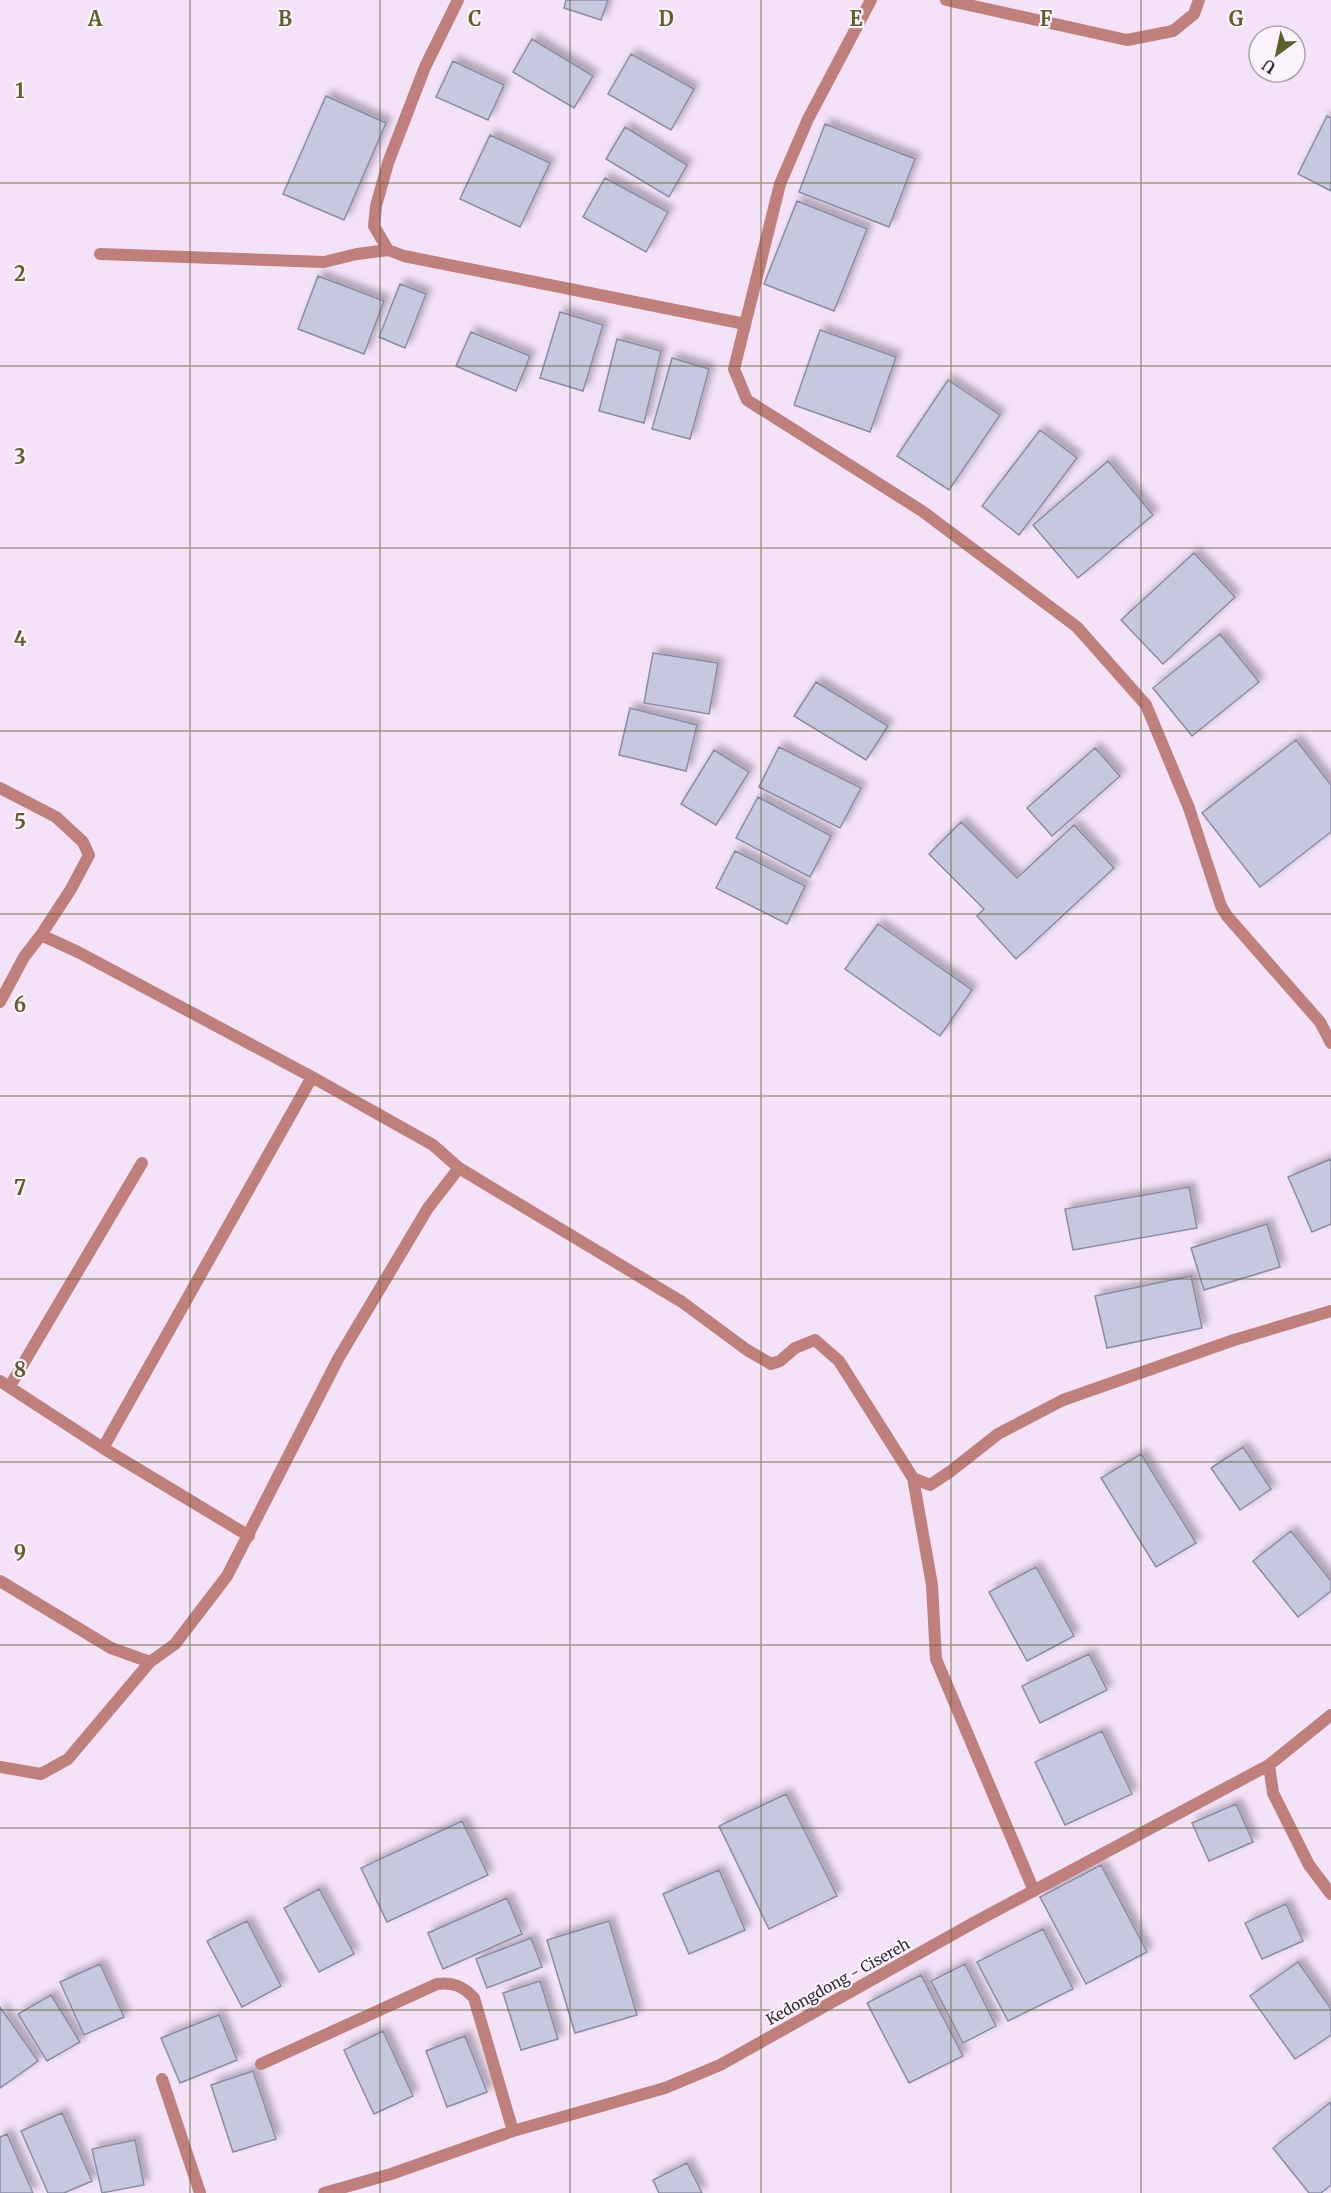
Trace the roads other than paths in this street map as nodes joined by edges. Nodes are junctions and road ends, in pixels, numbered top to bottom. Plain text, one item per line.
1 (458, 0) edge
2 (871, 0) edge
3 (946, 0) edge
4 (1199, 0) edge
5 (387, 250) junction
6 (100, 254) dead end
7 (746, 324) junction
8 (0, 788) edge
9 (41, 935) junction
10 (0, 1002) edge
11 (1331, 1043) edge
12 (312, 1077) junction
13 (142, 1163) dead end
14 (459, 1168) junction
15 (1331, 1311) edge
16 (5, 1383) edge
17 (103, 1448) junction
18 (913, 1478) junction
19 (249, 1536) junction
20 (0, 1581) edge
21 (150, 1662) junction
22 (1331, 1715) edge
23 (1269, 1765) junction
24 (0, 1767) edge
25 (1034, 1891) junction
26 (1331, 1893) edge
27 (261, 2064) dead end
28 (162, 2079) dead end
29 (513, 2131) junction
30 (200, 2193) edge
31 (324, 2193) edge

1 - 5 street
2 - 7 street
3 - 4 street
5 - 6 street
5 - 7 street
7 - 11 street
8 - 9 street
9 - 10 street
9 - 12 street
12 - 14 street
12 - 17 street
13 - 16 street
14 - 18 street
14 - 19 street
15 - 18 street
16 - 17 street
17 - 19 street
18 - 25 street
19 - 21 street
20 - 21 street
21 - 24 street
22 - 23 street, Kedongdong - Cisereh
23 - 25 street, Kedongdong - Cisereh
23 - 26 street
25 - 29 street, Kedongdong - Cisereh
27 - 29 street
28 - 30 street
29 - 31 street, Kedongdong - Cisereh

